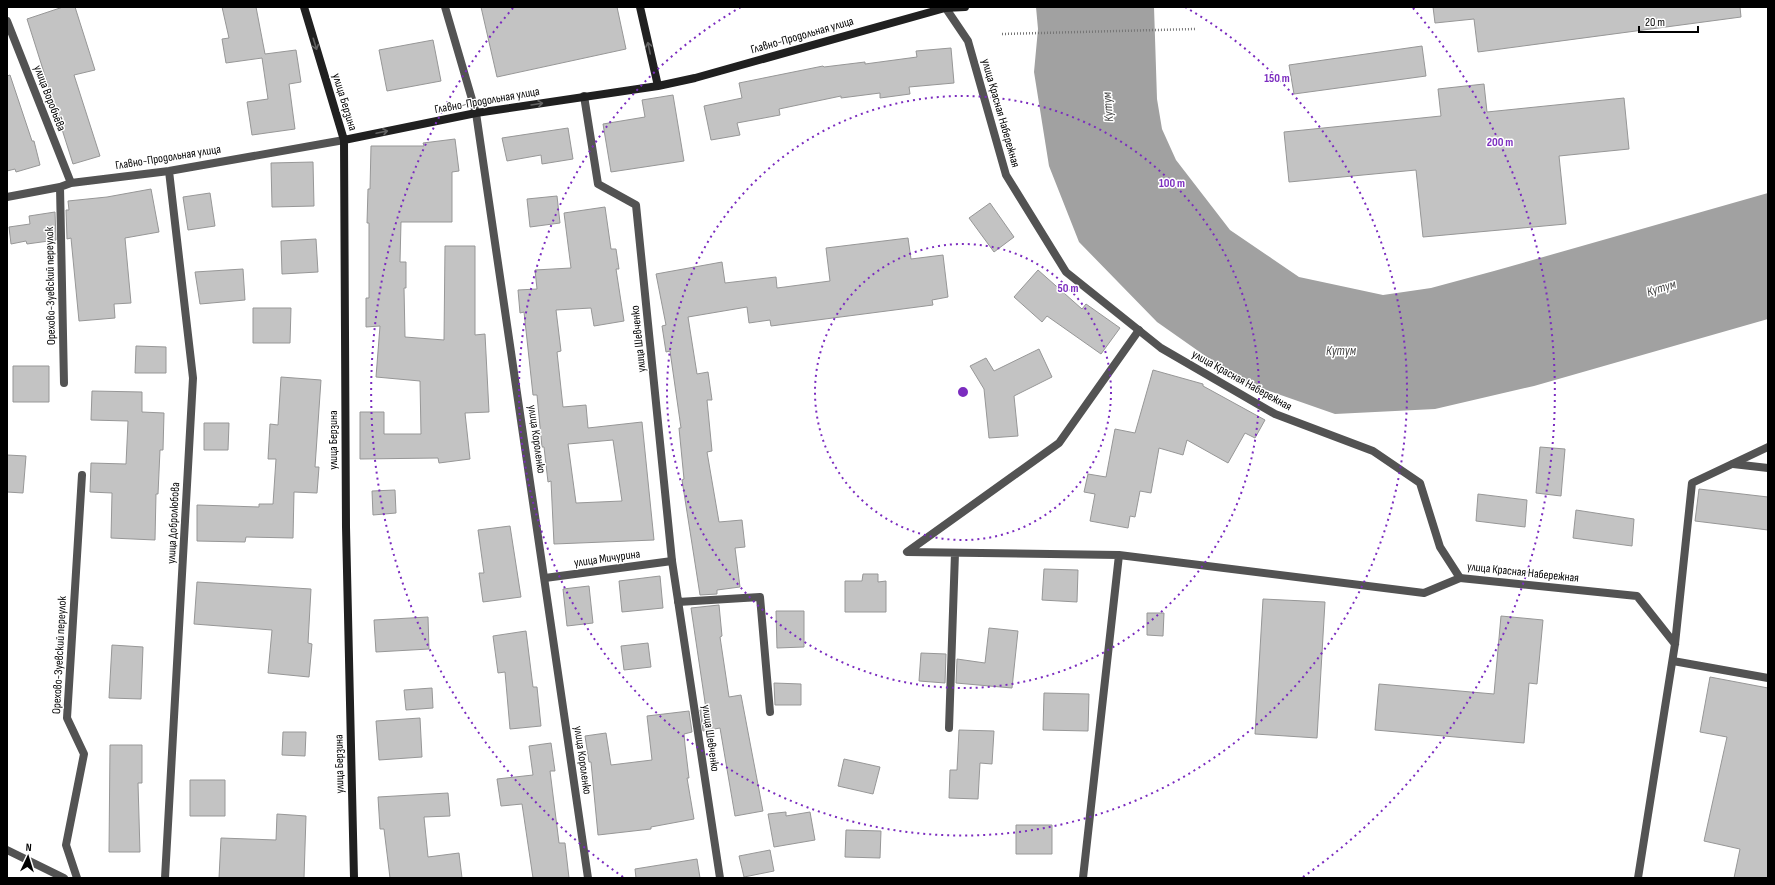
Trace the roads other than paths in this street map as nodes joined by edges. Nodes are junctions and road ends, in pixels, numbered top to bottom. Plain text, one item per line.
1 (304, 7) edge
2 (445, 7) edge
3 (640, 7) edge
4 (966, 7) edge
5 (945, 8) edge
6 (7, 21) edge
7 (658, 86) junction
8 (584, 96) junction
9 (476, 113) junction
10 (344, 140) junction
11 (169, 171) junction
12 (71, 184) junction
13 (60, 187) junction
14 (7, 196) edge
15 (1139, 330) junction
16 (64, 383) dead end
17 (1768, 446) edge
18 (1733, 464) junction
19 (1768, 468) edge
20 (82, 475) dead end
21 (956, 553) junction
22 (1119, 555) junction
23 (672, 560) junction
24 (546, 578) junction
25 (1460, 578) junction
26 (678, 602) junction
27 (1676, 644) junction
28 (1673, 661) junction
29 (1768, 678) edge
30 (770, 712) dead end
31 (949, 728) dead end
32 (7, 850) edge
33 (64, 878) edge
34 (77, 878) edge
35 (165, 878) edge
36 (354, 878) edge
37 (588, 878) edge
38 (720, 878) edge
39 (1083, 878) edge
40 (1638, 878) edge

1 -> 10 main road, улица Берзина
2 - 9 street, улица Короленко
7 -> 3 main road
4 - 5 main road, Главно-Продольная улица
5 - 7 main road, Главно-Продольная улица
5 - 15 street, улица Красная Набережная
6 - 12 street, улица Воробьёва
7 - 8 main road, Главно-Продольная улица
9 -> 8 main road, Главно-Продольная улица
8 - 23 street, улица Шевченко
10 -> 9 main road, Главно-Продольная улица
9 - 24 street, улица Короленко
10 - 11 street, Главно-Продольная улица
10 - 36 main road, улица Берзина
11 - 12 street, Главно-Продольная улица
11 - 35 street, улица Добролюбова
12 - 13 street, Главно-Продольная улица
13 - 14 street, Главно-Продольная улица
13 - 16 street, Орехово-Зуевский переулок
15 - 21 street
15 - 25 street, улица Красная Набережная
17 - 18 street
18 - 19 street
18 - 27 street
20 - 34 street, Орехово-Зуевский переулок
21 - 22 street
21 - 31 street
22 - 25 street
22 - 39 street
23 - 24 street, улица Мичурина
23 - 26 street, улица Шевченко
24 - 37 street, улица Короленко
25 - 27 street, улица Красная Набережная
26 - 30 street
26 - 38 street, улица Шевченко
27 - 28 street
28 - 29 street
28 - 40 street
32 - 33 street

